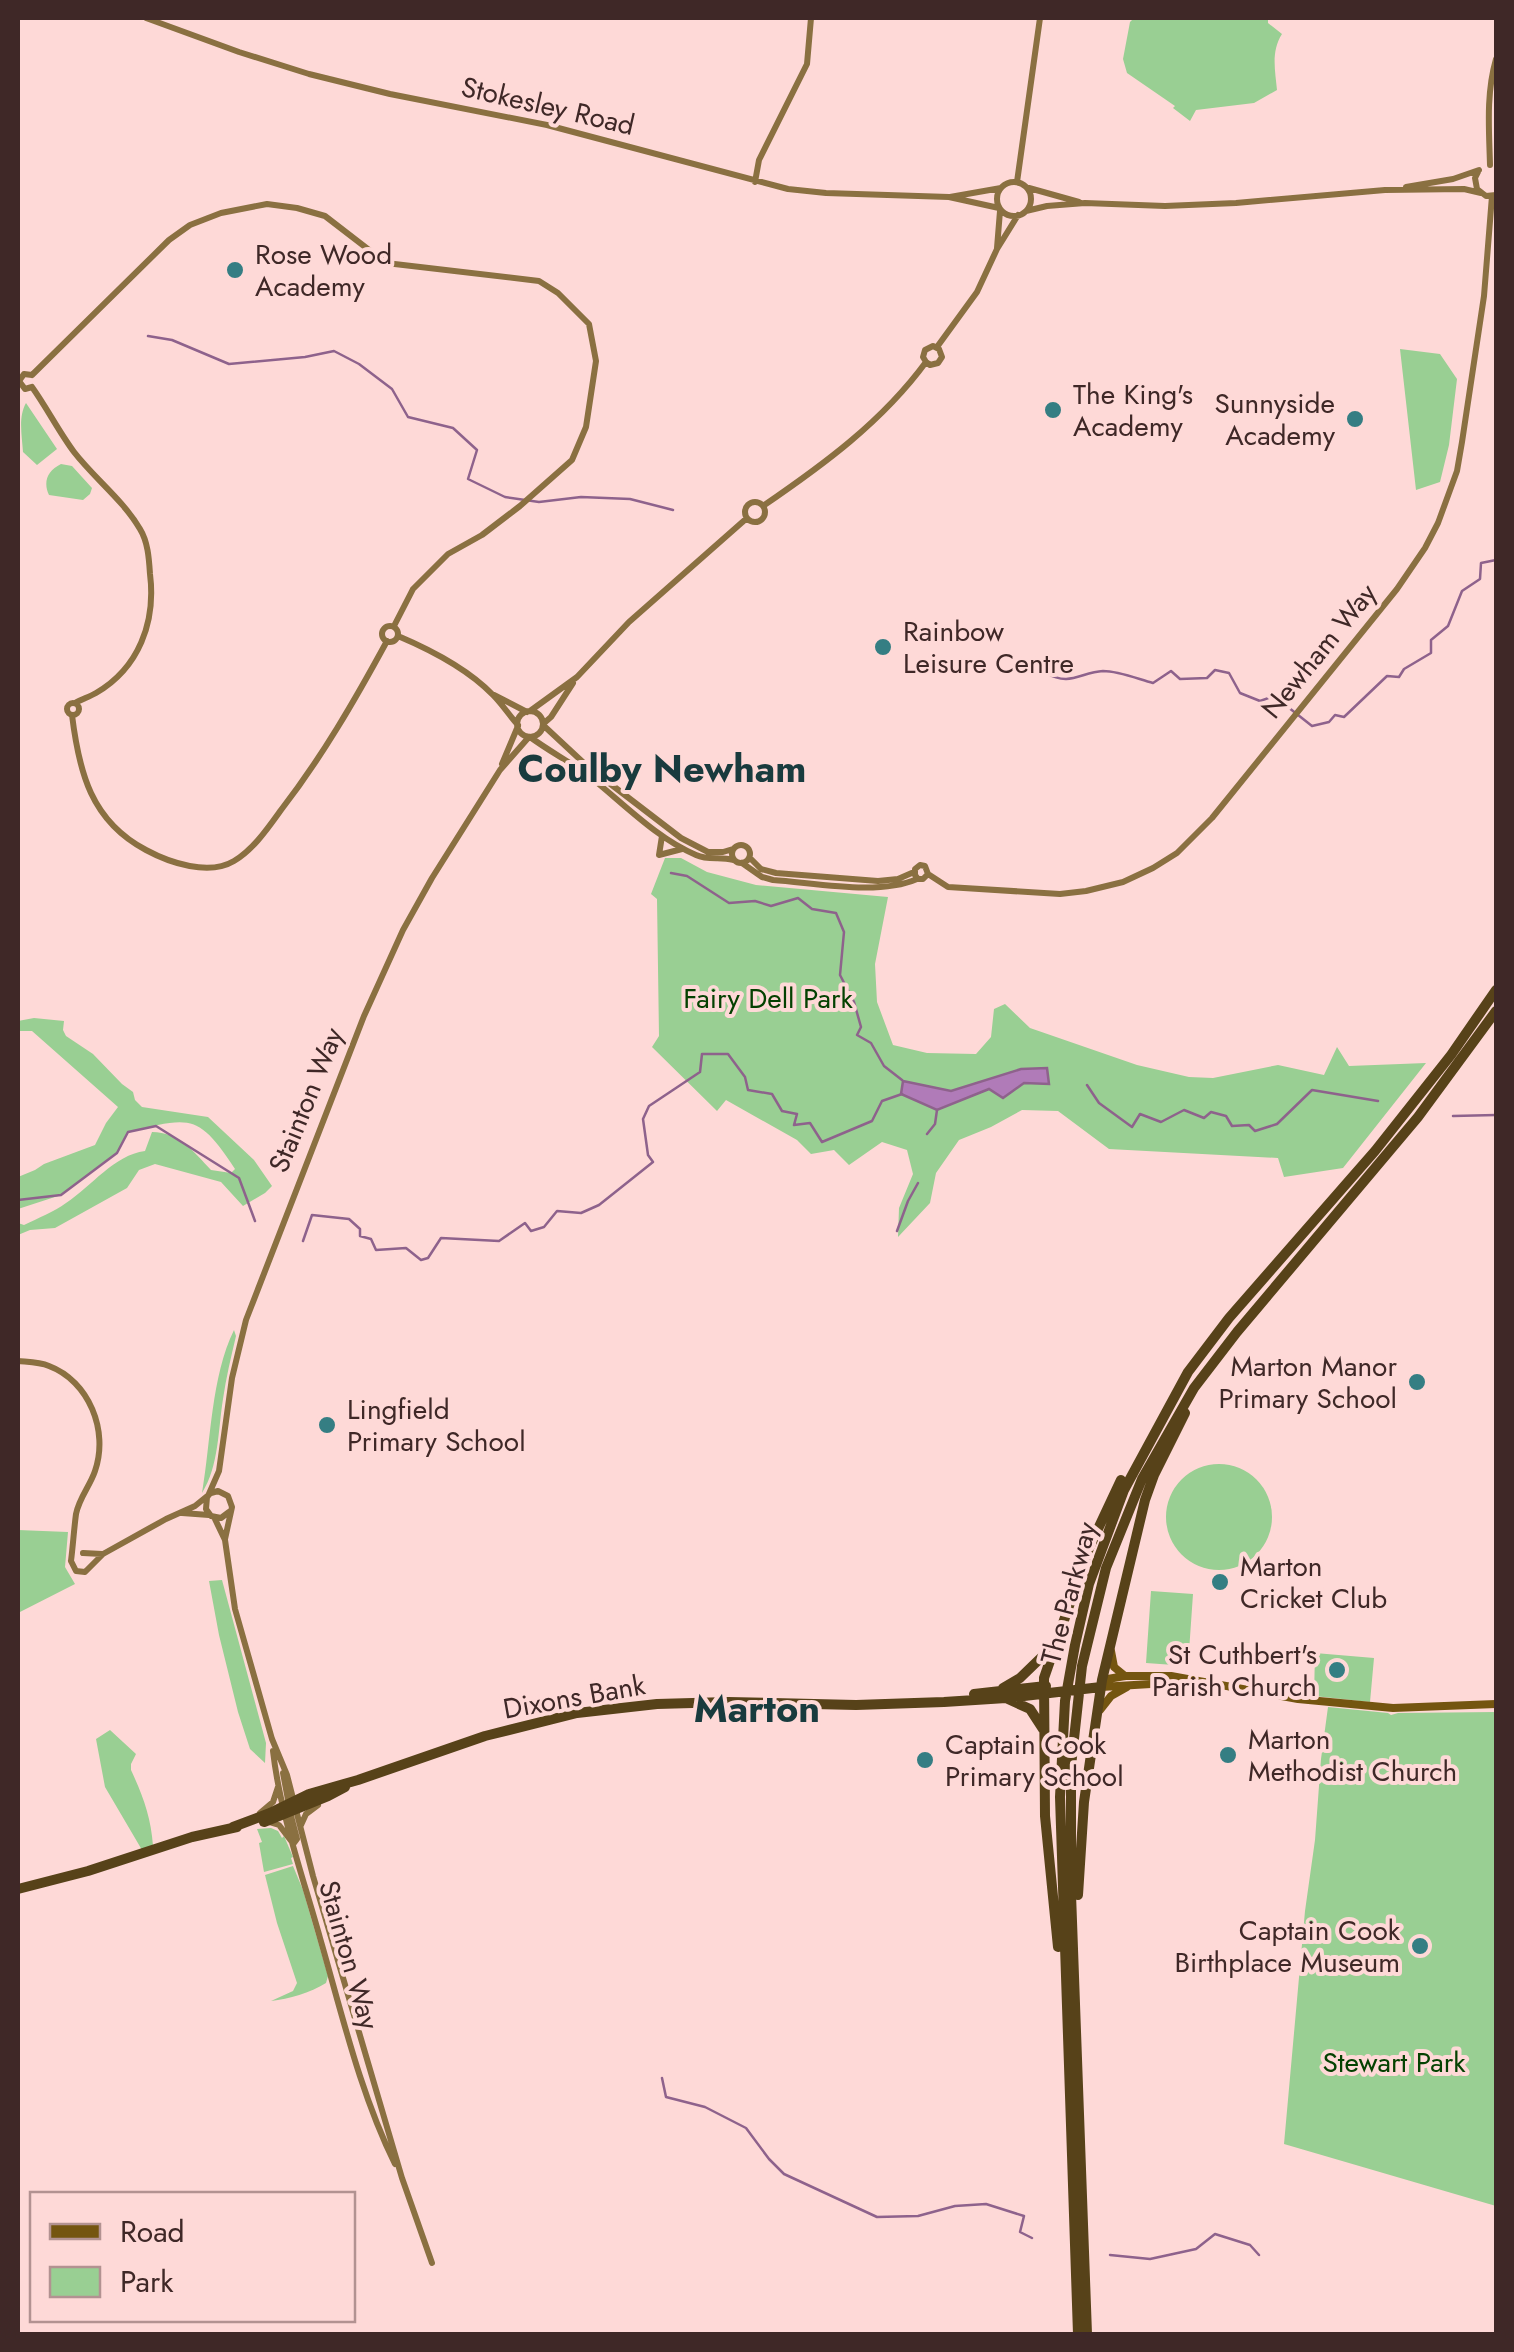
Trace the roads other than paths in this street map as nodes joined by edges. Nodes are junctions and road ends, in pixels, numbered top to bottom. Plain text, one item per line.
1 (146, 18) edge
2 (811, 18) edge
3 (1040, 18) edge
4 (1496, 60) edge
5 (1494, 166) edge
6 (1479, 170) junction
7 (755, 182) junction
8 (1017, 182) junction
9 (1026, 187) junction
10 (1000, 188) junction
11 (1385, 190) junction
12 (1480, 193) junction
13 (1494, 196) edge
14 (948, 197) junction
15 (1085, 203) junction
16 (1000, 208) junction
17 (1022, 213) junction
18 (997, 249) junction
19 (937, 347) junction
20 (926, 362) junction
21 (32, 375) junction
22 (32, 387) junction
23 (762, 506) junction
24 (747, 518) junction
25 (394, 626) junction
26 (398, 636) junction
27 (387, 641) junction
28 (577, 677) junction
29 (493, 695) junction
30 (528, 711) junction
31 (543, 724) junction
32 (518, 726) junction
33 (530, 737) junction
34 (500, 770) junction
35 (662, 835) junction
36 (683, 848) junction
37 (733, 849) junction
38 (750, 858) junction
39 (738, 862) junction
40 (928, 874) junction
41 (916, 875) junction
42 (1496, 990) edge
43 (1496, 1011) edge
44 (1237, 1332) junction
45 (18, 1361) edge
46 (1182, 1381) junction
47 (219, 1471) junction
48 (225, 1493) junction
49 (208, 1497) junction
50 (230, 1511) junction
51 (180, 1513) junction
52 (212, 1516) junction
53 (225, 1540) junction
54 (75, 1541) junction
55 (84, 1554) junction
56 (103, 1554) junction
57 (72, 1561) junction
58 (91, 1565) junction
59 (1056, 1642) junction
60 (1110, 1646) junction
61 (1126, 1676) junction
62 (1194, 1681) junction
63 (1097, 1684) junction
64 (1136, 1684) junction
65 (1047, 1689) junction
66 (1002, 1694) junction
67 (1496, 1704) edge
68 (1098, 1714) junction
69 (1044, 1730) junction
70 (272, 1740) junction
71 (285, 1771) junction
72 (358, 1780) junction
73 (278, 1786) junction
74 (310, 1794) junction
75 (328, 1796) junction
76 (290, 1808) junction
77 (267, 1822) junction
78 (300, 1826) junction
79 (233, 1827) junction
80 (293, 1844) junction
81 (18, 1890) edge
82 (1075, 1998) junction
83 (1067, 2008) junction
84 (402, 2178) junction
85 (432, 2263) dead end
86 (1078, 2334) edge
87 (1086, 2334) edge

1 - 7 street, Stokesley Road
2 - 7 street
3 - 8 street
4 - 5 street
5 - 6 street
6 - 11 street
6 - 12 street
7 - 14 street, Stokesley Road
8 - 9 street
8 - 10 street
9 - 15 street
9 - 17 street
10 - 14 street
10 - 16 street
11 - 12 street
11 - 15 street
12 - 13 street
13 - 40 street, Newham Way
14 - 16 street
15 - 17 street
16 - 17 street
16 - 18 street
17 - 18 street
18 - 19 street
19 - 20 street
19 - 20 street
20 - 23 street
21 - 22 street
21 - 22 street
21 - 25 street
22 - 27 street
23 - 24 street
23 - 24 street
24 - 28 street
25 - 26 street
25 - 27 street
26 - 27 street
26 - 29 street
28 - 30 street
28 - 31 street
29 - 30 street
29 - 32 street
30 - 31 street
30 - 32 street
31 - 33 street
31 - 37 street, Newham Way
32 - 33 street
32 - 34 street, Stainton Way
33 - 34 street, Stainton Way
33 - 35 street, Newham Way
34 - 47 street, Stainton Way
35 - 36 street, Newham Way
35 - 36 street
36 - 39 street, Newham Way
37 - 38 street, Newham Way
37 - 39 street
38 - 39 street
38 - 41 street, Newham Way
39 - 41 street, Newham Way
40 - 41 street, Newham Way
40 - 41 street, Newham Way
42 - 46 highway, The Parkway
43 - 44 highway, The Parkway
44 - 60 highway
44 - 82 highway, The Parkway
45 - 54 street
46 - 59 highway
46 - 83 highway, The Parkway
47 - 48 street, Stainton Way
47 - 49 street, Stainton Way
48 - 49 street
48 - 50 street
49 - 51 street
49 - 52 street
50 - 52 street
50 - 53 street, Stainton Way
51 - 52 street
51 - 56 street
52 - 53 street, Stainton Way
53 - 70 street, Stainton Way
54 - 55 street
54 - 57 street
55 - 56 street
55 - 57 street
55 - 58 street
56 - 58 street
57 - 58 street
59 - 65 highway
59 - 66 highway
60 - 61 main road
60 - 63 highway
61 - 62 main road
61 - 63 main road
62 - 64 main road
62 - 67 main road
63 - 64 main road
63 - 65 highway
63 - 68 highway
64 - 68 main road
65 - 66 highway, Dixons Bank
65 - 69 highway
66 - 69 highway
66 - 72 highway, Dixons Bank
68 - 82 highway
69 - 83 highway
70 - 71 street, Stainton Way
70 - 73 street, Stainton Way
71 - 74 street
71 - 76 street
72 - 74 highway, Dixons Bank
72 - 75 highway, Dixons Bank
73 - 76 street, Stainton Way
73 - 79 street
74 - 76 highway, Dixons Bank
75 - 76 highway, Dixons Bank
75 - 78 street
76 - 77 highway, Dixons Bank
76 - 78 street, Stainton Way
76 - 79 highway, Dixons Bank
76 - 80 street, Stainton Way
77 - 79 highway, Dixons Bank
77 - 80 street
78 - 84 street, Stainton Way
79 - 81 highway, Dixons Bank
80 - 84 street, Stainton Way
82 - 87 highway, The Parkway
83 - 86 highway, The Parkway
84 - 85 street, Stainton Way

